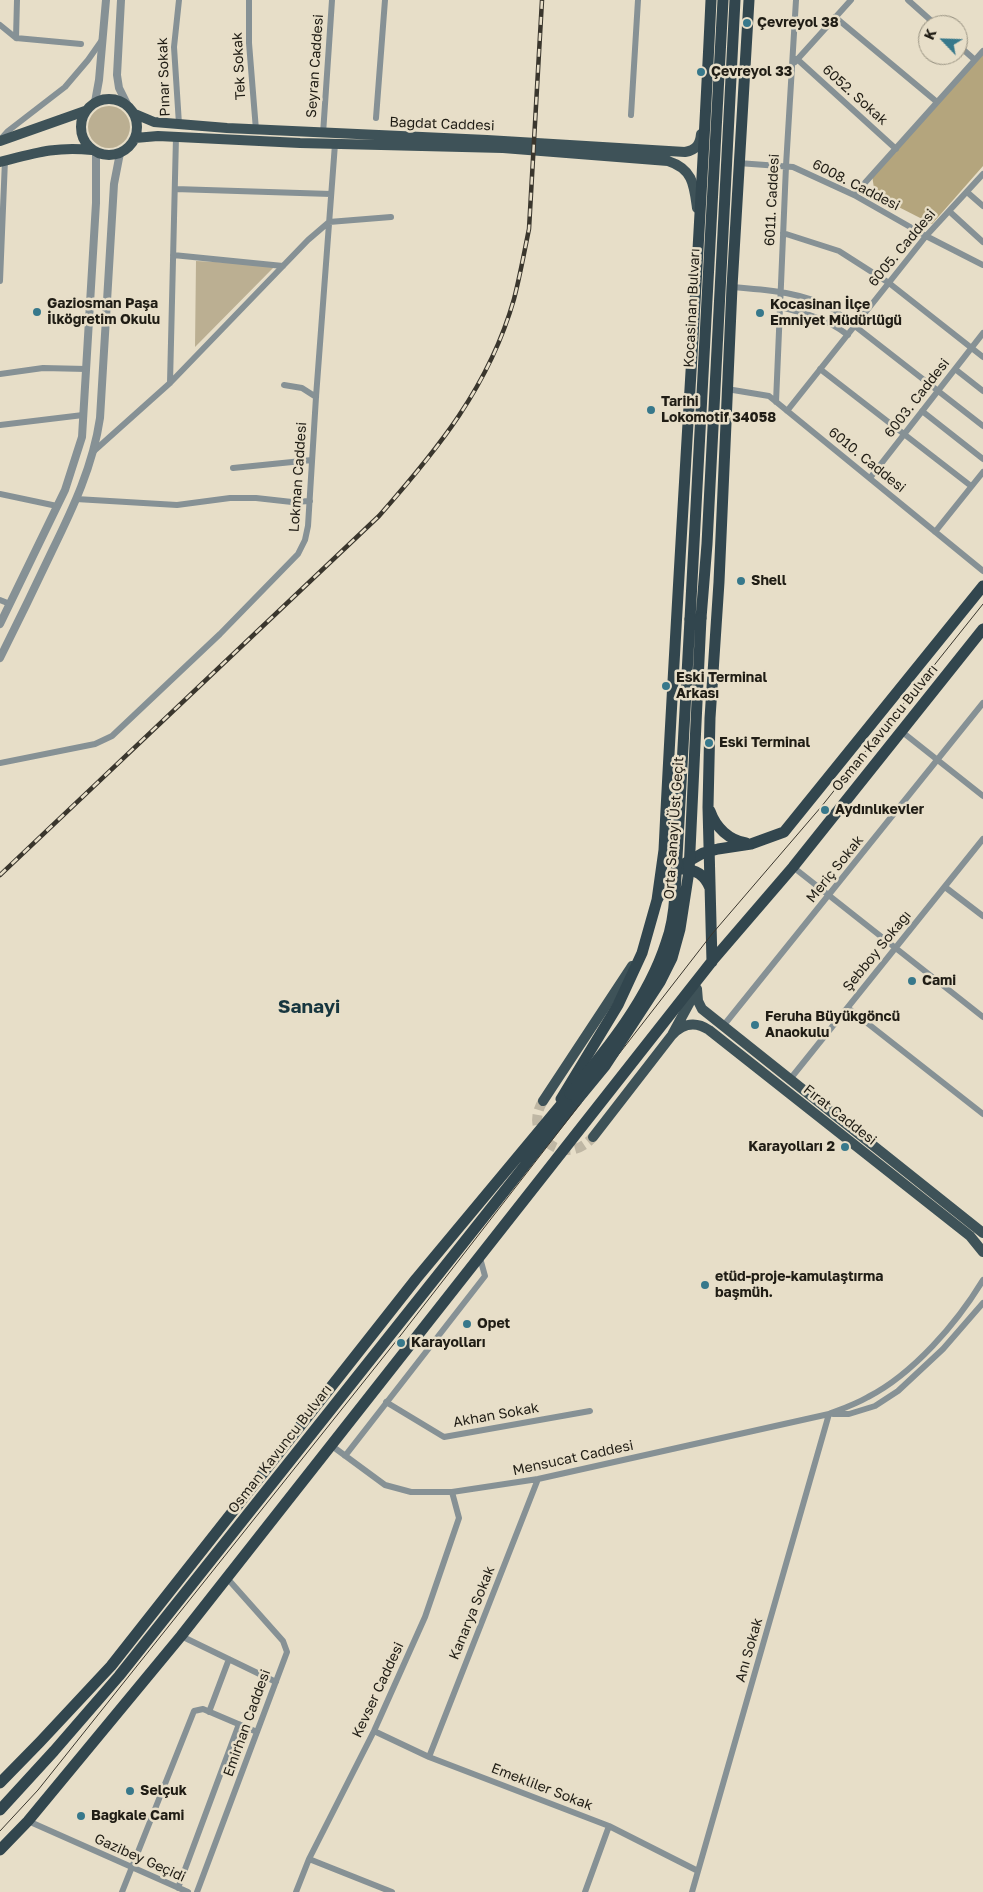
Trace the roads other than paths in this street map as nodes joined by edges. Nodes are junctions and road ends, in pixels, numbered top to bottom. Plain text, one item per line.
1 (17, 0) edge
2 (106, 0) edge
3 (121, 0) edge
4 (179, 0) edge
5 (249, 0) edge
6 (332, 0) edge
7 (384, 0) edge
8 (638, 0) edge
9 (711, 0) edge
10 (723, 0) edge
11 (735, 0) edge
12 (749, 0) edge
13 (796, 0) edge
14 (851, 0) edge
15 (908, 0) edge
16 (925, 15) edge
17 (835, 17) junction
18 (0, 25) edge
19 (16, 38) junction
20 (102, 40) junction
21 (81, 44) dead end
22 (983, 51) edge
23 (968, 54) edge
24 (797, 59) junction
25 (975, 60) junction
26 (792, 65) junction
27 (707, 96) junction
28 (94, 102) junction
29 (937, 102) junction
30 (126, 104) junction
31 (86, 111) junction
32 (135, 114) junction
33 (631, 115) dead end
34 (376, 118) dead end
35 (178, 124) junction
36 (256, 130) junction
37 (323, 134) junction
38 (176, 137) junction
39 (135, 138) junction
40 (0, 141) edge
41 (335, 144) junction
42 (896, 149) junction
43 (94, 151) junction
44 (120, 153) junction
45 (3, 161) edge
46 (738, 163) junction
47 (786, 166) junction
48 (983, 174) edge
49 (175, 189) junction
50 (967, 192) junction
51 (331, 194) junction
52 (854, 195) junction
53 (983, 206) edge
54 (949, 211) junction
55 (391, 217) dead end
56 (329, 222) junction
57 (700, 227) junction
58 (783, 232) junction
59 (926, 236) junction
60 (983, 242) edge
61 (173, 255) junction
62 (983, 265) edge
63 (283, 266) junction
64 (0, 281) edge
65 (889, 283) junction
66 (732, 287) junction
67 (781, 291) junction
68 (780, 307) junction
69 (854, 326) junction
70 (983, 333) edge
71 (848, 335) junction
72 (972, 348) junction
73 (983, 357) edge
74 (86, 369) junction
75 (820, 369) junction
76 (955, 369) junction
77 (0, 374) edge
78 (170, 383) junction
79 (284, 385) dead end
80 (727, 389) junction
81 (938, 391) junction
82 (983, 391) edge
83 (316, 397) junction
84 (776, 402) junction
85 (787, 411) junction
86 (922, 411) junction
87 (83, 415) junction
88 (0, 425) edge
89 (983, 426) edge
90 (904, 434) junction
91 (94, 451) junction
92 (983, 459) edge
93 (312, 460) junction
94 (232, 468) dead end
95 (723, 472) junction
96 (983, 472) edge
97 (870, 478) junction
98 (971, 486) junction
99 (0, 494) edge
100 (683, 494) junction
101 (76, 499) junction
102 (310, 501) junction
103 (57, 506) junction
104 (935, 532) junction
105 (694, 540) junction
106 (707, 544) junction
107 (983, 571) edge
108 (983, 586) edge
109 (0, 600) edge
110 (10, 604) junction
111 (695, 618) junction
112 (0, 624) edge
113 (983, 629) edge
114 (0, 658) edge
115 (983, 703) edge
116 (901, 731) junction
117 (938, 760) junction
118 (0, 763) edge
119 (983, 796) edge
120 (708, 807) junction
121 (665, 827) junction
122 (709, 828) junction
123 (983, 839) edge
124 (751, 844) junction
125 (709, 851) junction
126 (794, 867) junction
127 (675, 871) junction
128 (945, 887) junction
129 (711, 893) junction
130 (829, 896) junction
131 (657, 900) junction
132 (983, 916) edge
133 (896, 948) junction
134 (642, 953) junction
135 (713, 960) junction
136 (697, 989) junction
137 (848, 1008) junction
138 (983, 1017) edge
139 (724, 1026) junction
140 (672, 1035) junction
141 (792, 1078) junction
142 (574, 1097) junction
143 (543, 1101) tunnel mouth
144 (983, 1114) edge
145 (544, 1126) junction
146 (593, 1137) tunnel mouth
147 (983, 1233) edge
148 (983, 1252) edge
149 (480, 1258) junction
150 (983, 1280) edge
151 (983, 1303) edge
152 (386, 1402) junction
153 (590, 1412) dead end
154 (829, 1414) junction
155 (332, 1446) junction
156 (345, 1456) junction
157 (538, 1479) junction
158 (452, 1492) junction
159 (227, 1578) junction
160 (181, 1636) junction
161 (229, 1659) junction
162 (276, 1682) junction
163 (209, 1712) junction
164 (239, 1724) junction
165 (374, 1731) junction
166 (257, 1732) junction
167 (429, 1757) junction
168 (0, 1782) edge
169 (0, 1810) edge
170 (28, 1822) junction
171 (609, 1826) junction
172 (0, 1850) edge
173 (309, 1859) junction
174 (130, 1867) junction
175 (698, 1871) junction
176 (178, 1888) junction
177 (122, 1892) edge
178 (188, 1892) edge
179 (197, 1892) edge
180 (296, 1892) edge
181 (392, 1892) edge
182 (585, 1892) edge
183 (692, 1892) edge

1 - 19 street
2 - 20 street
3 - 30 street
4 - 35 street, Pınar Sokak
5 - 36 street, Tek Sokak
6 - 37 street, Seyran Caddesi
7 - 34 street
8 - 33 street
9 - 27 highway
10 - 105 highway, Kocasinan Bulvarı
11 - 106 highway, Kocasinan Bulvarı
12 - 46 highway
13 - 26 street, 6011. Caddesi
14 - 17 street
15 - 16 street
17 - 24 street
17 - 29 street
18 - 19 street
19 - 21 street
20 - 28 street
20 - 40 street
22 - 25 street
23 - 25 street
24 - 26 street
24 - 42 street, 6052. Sokak
25 - 29 street
26 - 47 street, 6011. Caddesi
27 - 37 main road, Bağdat Caddesi
27 - 57 highway
28 - 30 main road
28 - 31 main road
29 - 42 street
30 - 32 main road
31 - 40 main road
31 - 43 main road
32 - 35 main road, Bağdat Caddesi
32 - 39 main road
35 - 36 main road, Bağdat Caddesi
36 - 37 main road, Bağdat Caddesi
38 - 39 main road, Bağdat Caddesi
38 - 41 main road, Bağdat Caddesi
38 - 49 street
39 - 44 main road
41 - 51 street, Lokman Caddesi
41 - 57 main road, Bağdat Caddesi
42 - 52 street
43 - 44 main road
43 - 45 main road
43 - 74 street
44 - 91 street
45 - 64 street
46 - 47 street, 6008. Caddesi
46 - 66 highway
47 - 52 street, 6008. Caddesi
47 - 58 street, 6011. Caddesi
48 - 50 street, 6005. Caddesi
49 - 51 street
49 - 61 street
50 - 53 street
50 - 54 street, 6005. Caddesi
51 - 56 street, Lokman Caddesi
52 - 59 street, 6008. Caddesi
54 - 59 street, 6005. Caddesi
54 - 60 street
55 - 56 street
56 - 63 street
56 - 83 street, Lokman Caddesi
57 - 100 highway
58 - 65 street
58 - 67 street, 6011. Caddesi
59 - 62 street, 6008. Caddesi
59 - 65 street, 6005. Caddesi
61 - 63 street
61 - 78 street
63 - 78 street
65 - 69 street, 6005. Caddesi
65 - 72 street
66 - 67 street
66 - 80 highway
67 - 68 street, 6011. Caddesi
67 - 69 street
68 - 71 street
68 - 84 street, 6011. Caddesi
69 - 71 street, 6005. Caddesi
69 - 81 street
70 - 72 street, 6003. Caddesi
71 - 75 street, 6005. Caddesi
72 - 73 street
72 - 76 street, 6003. Caddesi
74 - 77 street
74 - 87 street
75 - 85 street, 6005. Caddesi
75 - 90 street
76 - 81 street, 6003. Caddesi
76 - 82 street
78 - 91 street
79 - 83 street
80 - 84 street, 6010. Caddesi
80 - 95 highway
81 - 86 street, 6003. Caddesi
81 - 89 street
83 - 93 street, Lokman Caddesi
84 - 85 street, 6010. Caddesi
85 - 97 street, 6010. Caddesi
86 - 90 street, 6003. Caddesi
86 - 92 street
87 - 88 street
87 - 103 street
90 - 97 street, 6003. Caddesi
90 - 98 street
91 - 101 street
93 - 94 street
93 - 102 street, Lokman Caddesi
95 - 106 highway
95 - 120 highway
96 - 98 street
97 - 104 street, 6010. Caddesi
98 - 104 street
99 - 103 street
100 - 105 highway
100 - 121 highway
101 - 102 street
101 - 114 street
102 - 118 street, Lokman Caddesi
103 - 110 street
104 - 107 street, 6010. Caddesi
105 - 111 highway, Kocasinan Bulvarı
106 - 111 highway, Kocasinan Bulvarı
108 - 124 highway, Osman Kavuncu Bulvarı
109 - 110 street
110 - 112 street
111 - 142 highway, Orta Sanayi Üst Geçit, bridge
113 - 116 highway, Osman Kavuncu Bulvarı
115 - 117 street, Meriç Sokak
116 - 117 street
116 - 126 highway, Osman Kavuncu Bulvarı
117 - 119 street
117 - 130 street, Meriç Sokak
120 - 122 highway
120 - 124 highway
121 - 122 highway
121 - 131 highway
122 - 125 highway
123 - 128 street, Şebboy Sokağı
124 - 125 highway
125 - 127 highway
125 - 129 highway
126 - 130 street
126 - 135 highway, Osman Kavuncu Bulvarı
127 - 129 highway
127 - 131 highway
128 - 132 street
128 - 133 street, Şebboy Sokağı
129 - 135 highway
130 - 133 street
130 - 139 street, Meriç Sokak
131 - 134 highway
133 - 137 street, Şebboy Sokağı
133 - 138 street
134 - 143 main road
134 - 145 highway
135 - 136 highway
135 - 149 highway
136 - 139 main road, Fırat Caddesi
136 - 140 main road
137 - 141 street, Şebboy Sokağı
137 - 144 street
139 - 141 main road, Fırat Caddesi
140 - 146 main road
140 - 148 main road, Fırat Caddesi
141 - 147 main road, Fırat Caddesi
142 - 145 highway
142 - 169 highway, Osman Kavuncu Bulvarı
145 - 168 highway, Osman Kavuncu Bulvarı
149 - 152 street
149 - 155 highway
150 - 154 street, Mensucat Caddesi
151 - 154 street, Mensucat Caddesi
152 - 153 street, Akhan Sokak
152 - 156 street
154 - 157 street, Mensucat Caddesi
154 - 175 street, Anı Sokak
155 - 156 street, Mensucat Caddesi
155 - 159 highway
156 - 158 street, Mensucat Caddesi
157 - 158 street, Mensucat Caddesi
157 - 167 street, Kanarya Sokak
158 - 165 street, Kevser Caddesi
159 - 160 highway
159 - 162 street, Emirhan Caddesi
160 - 161 street
160 - 170 highway
161 - 162 street
161 - 163 street
162 - 166 street, Emirhan Caddesi
163 - 164 street
163 - 174 street
164 - 166 street
164 - 176 street
165 - 167 street, Emekliler Sokak
165 - 173 street, Kevser Caddesi
166 - 179 street, Emirhan Caddesi
167 - 171 street, Emekliler Sokak
170 - 172 highway
170 - 174 street, Gazibey Geçidi
171 - 175 street, Emekliler Sokak
171 - 182 street
173 - 180 street, Kevser Caddesi
173 - 181 street
174 - 176 street, Gazibey Geçidi
174 - 177 street
175 - 183 street, Anı Sokak
176 - 178 street, Gazibey Geçidi

